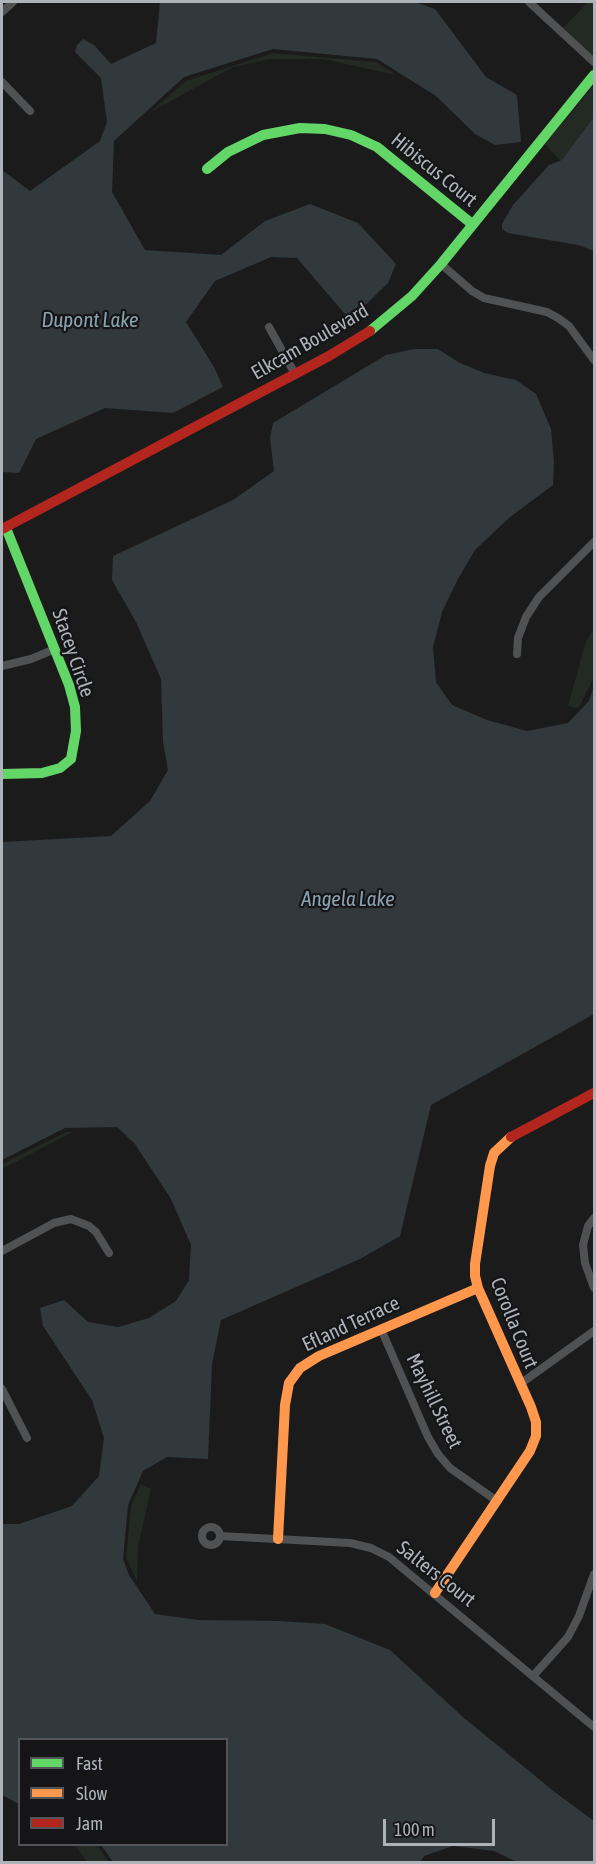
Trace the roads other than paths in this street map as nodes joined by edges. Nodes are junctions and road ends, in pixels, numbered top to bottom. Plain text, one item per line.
1 (13, 2) edge
2 (529, 2) edge
3 (2, 12) edge
4 (594, 62) edge
5 (594, 75) edge
6 (2, 82) edge
7 (30, 111) dead end
8 (207, 169) dead end
9 (472, 224) junction
10 (441, 264) junction
11 (269, 327) dead end
12 (594, 360) edge
13 (295, 374) junction
14 (4, 529) edge
15 (594, 542) edge
16 (55, 649) junction
17 (517, 654) dead end
18 (2, 666) edge
19 (2, 774) edge
20 (594, 1093) edge
21 (594, 1218) edge
22 (2, 1251) edge
23 (109, 1253) dead end
24 (478, 1288) junction
25 (594, 1288) edge
26 (381, 1329) junction
27 (594, 1331) edge
28 (520, 1384) junction
29 (2, 1389) edge
30 (27, 1438) dead end
31 (497, 1501) junction
32 (220, 1536) dead end
33 (278, 1539) junction
34 (594, 1574) edge
35 (435, 1593) junction
36 (534, 1675) junction
37 (594, 1727) edge

1 - 3 street
2 - 4 street
5 - 9 street, Elkcam Boulevard
6 - 7 street
8 - 9 street, Hibiscus Court
9 - 10 street, Elkcam Boulevard
10 - 12 street
10 - 13 street, Elkcam Boulevard
11 - 13 street
13 - 14 street, Elkcam Boulevard
14 - 16 street, Stacey Circle
15 - 17 street
16 - 18 street
16 - 19 street, Stacey Circle
20 - 24 street, Corolla Court
21 - 25 street
22 - 23 street
24 - 26 street, Efland Terrace
24 - 28 street, Corolla Court
26 - 31 street, Mayhill Street
26 - 33 street, Efland Terrace
27 - 28 street
28 - 31 street, Corolla Court
29 - 30 street
31 - 35 street, Corolla Court
32 - 33 street, Salters Court
33 - 35 street, Salters Court
34 - 36 street
35 - 36 street, Salters Court
36 - 37 street, Salters Court

